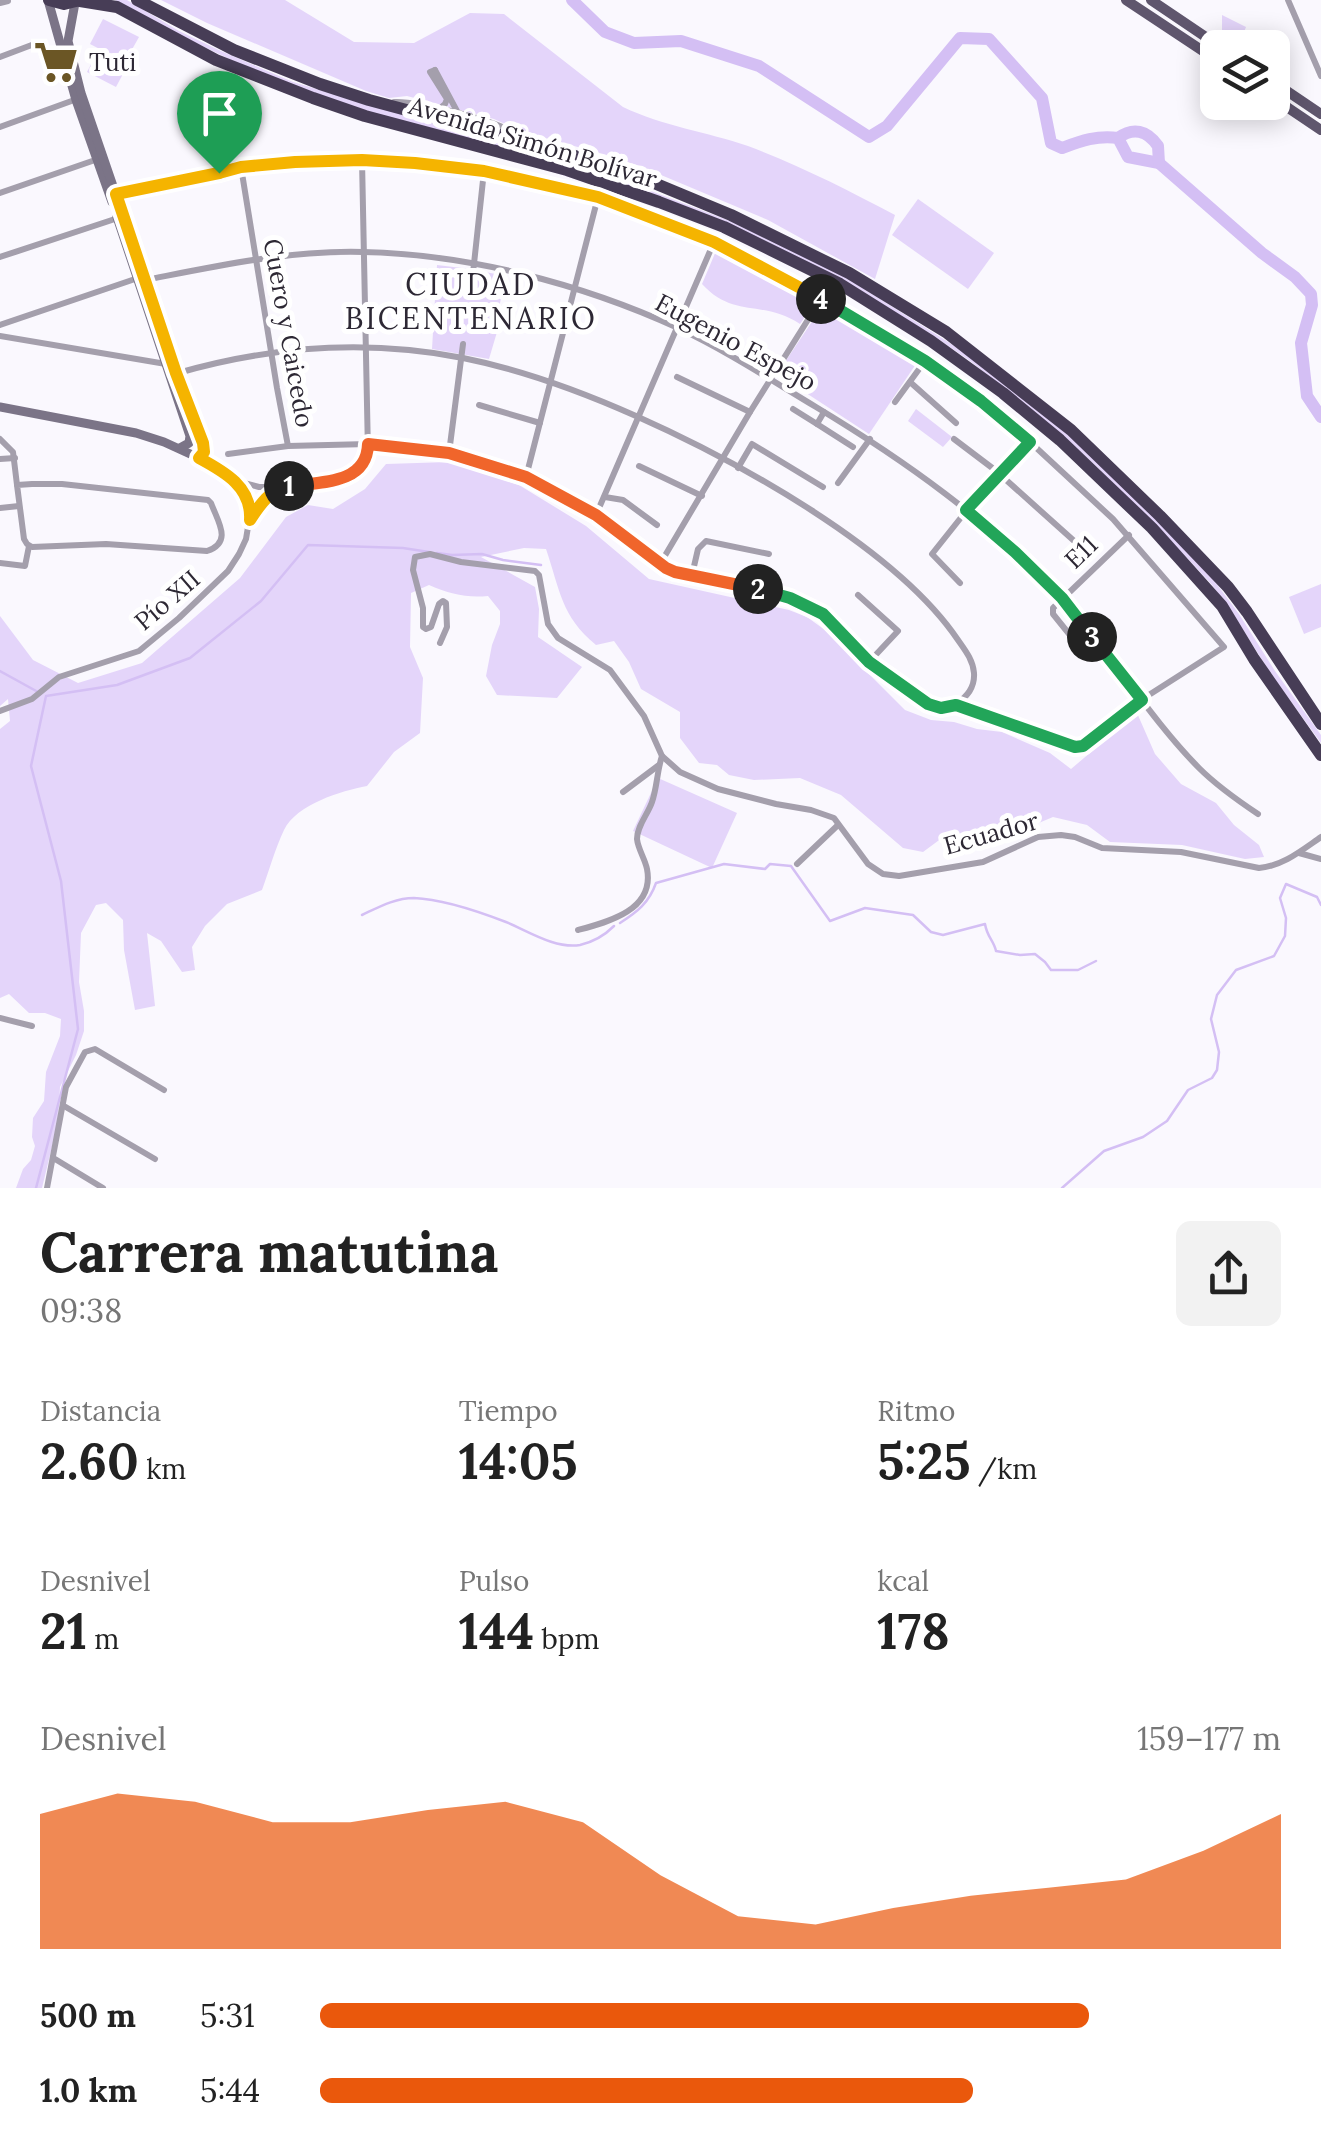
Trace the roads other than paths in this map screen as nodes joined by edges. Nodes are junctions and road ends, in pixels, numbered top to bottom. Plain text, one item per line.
1 (49, 0) edge
2 (137, 0) edge
3 (1126, 0) edge
4 (1288, 0) edge
5 (8, 1) edge
6 (78, 1) edge
7 (1153, 1) edge
8 (0, 4) edge
9 (1200, 33) edge
10 (37, 43) dead end
11 (1200, 48) edge
12 (0, 57) edge
13 (1321, 76) edge
14 (1290, 93) edge
15 (80, 98) junction
16 (377, 102) junction
17 (1290, 109) edge
18 (438, 110) junction
19 (459, 114) junction
20 (1321, 114) edge
21 (0, 126) edge
22 (1321, 130) edge
23 (525, 141) junction
24 (100, 159) junction
25 (362, 160) junction
26 (241, 167) junction
27 (484, 171) junction
28 (0, 193) edge
29 (113, 195) junction
30 (598, 197) junction
31 (121, 217) junction
32 (714, 242) junction
33 (363, 252) junction
34 (0, 257) edge
35 (256, 260) junction
36 (473, 268) junction
37 (142, 278) junction
38 (576, 288) junction
39 (821, 298) junction
40 (0, 326) edge
41 (678, 328) junction
42 (0, 336) edge
43 (463, 344) dead end
44 (366, 346) junction
45 (271, 352) junction
46 (460, 357) junction
47 (925, 361) junction
48 (166, 364) junction
49 (176, 373) junction
50 (677, 377) dead end
51 (770, 379) junction
52 (551, 381) junction
53 (910, 382) junction
54 (896, 402) dead end
55 (479, 405) dead end
56 (0, 408) edge
57 (793, 409) dead end
58 (750, 412) junction
59 (824, 412) junction
60 (638, 417) junction
61 (540, 423) junction
62 (956, 423) dead end
63 (817, 424) junction
64 (954, 438) dead end
65 (0, 439) edge
66 (870, 440) junction
67 (1030, 442) junction
68 (368, 444) junction
69 (288, 446) junction
70 (854, 447) dead end
71 (179, 448) junction
72 (449, 453) junction
73 (228, 454) dead end
74 (201, 457) junction
75 (0, 458) edge
76 (14, 458) junction
77 (724, 460) junction
78 (639, 466) dead end
79 (738, 468) junction
80 (1000, 474) junction
81 (526, 477) junction
82 (235, 480) junction
83 (838, 483) dead end
84 (17, 485) junction
85 (281, 487) junction
86 (823, 487) dead end
87 (605, 496) junction
88 (702, 496) junction
89 (19, 506) junction
90 (0, 508) edge
91 (966, 510) junction
92 (596, 515) junction
93 (250, 520) junction
94 (657, 525) dead end
95 (1128, 534) junction
96 (29, 546) junction
97 (1082, 548) dead end
98 (769, 554) dead end
99 (0, 563) edge
100 (660, 564) junction
101 (692, 574) junction
102 (960, 583) dead end
103 (858, 595) dead end
104 (1062, 598) junction
105 (440, 643) dead end
106 (1082, 650) dead end
107 (869, 662) junction
108 (1142, 700) junction
109 (956, 705) junction
110 (0, 711) edge
111 (1321, 724) edge
112 (1321, 756) edge
113 (661, 760) junction
114 (623, 792) dead end
115 (1258, 814) dead end
116 (838, 825) junction
117 (1321, 837) edge
118 (1298, 852) junction
119 (1321, 859) edge
120 (798, 864) dead end
121 (578, 930) dead end
122 (0, 1018) edge
123 (32, 1026) dead end
124 (164, 1090) dead end
125 (64, 1106) junction
126 (54, 1159) junction
127 (155, 1159) dead end
128 (48, 1188) edge
129 (103, 1188) edge

1 - 6 highway, Avenida Simón Bolívar
1 - 15 street
2 - 16 highway, Avenida Simón Bolívar
3 - 11 main road
4 - 13 street
5 - 8 street
6 - 15 street
6 - 112 highway, Avenida Simón Bolívar
7 - 9 main road
10 - 12 street
14 - 20 main road
15 - 21 street
15 - 24 street
16 - 18 street
16 - 23 highway, Avenida Simón Bolívar
17 - 22 main road
18 - 19 street
18 - 19 street
19 - 23 street
23 - 111 highway, Avenida Simón Bolívar
24 - 28 street
24 - 29 street
25 - 26 street
25 - 27 street
25 - 33 street
26 - 29 street
26 - 35 street, Cuero y Caicedo
27 - 30 street
27 - 36 street
29 - 31 street
30 - 32 street
30 - 38 street
31 - 34 street
31 - 37 street
32 - 39 street
32 - 41 street
33 - 35 street, Eugenio Espejo
33 - 36 street, Eugenio Espejo
33 - 44 street
35 - 37 street, Eugenio Espejo
35 - 45 street, Cuero y Caicedo
36 - 38 street, Eugenio Espejo
37 - 40 street, Eugenio Espejo
37 - 48 street
37 - 49 street
38 - 41 street, Eugenio Espejo
38 - 52 street
39 - 47 street
39 - 51 street
41 - 51 street, Eugenio Espejo
41 - 60 street
42 - 48 street
43 - 46 street
44 - 45 street
44 - 46 street
44 - 68 street
45 - 49 street
45 - 69 street, Cuero y Caicedo
46 - 52 street
46 - 72 street
47 - 53 street
47 - 67 street
48 - 71 street
49 - 74 street
50 - 58 street
51 - 58 street
51 - 59 street, Eugenio Espejo
52 - 60 street
52 - 61 street
53 - 54 street
53 - 62 street
55 - 61 street
56 - 71 street
57 - 63 street
58 - 77 street
59 - 63 street
59 - 66 street, Eugenio Espejo
60 - 77 street
60 - 87 street
61 - 81 street
63 - 70 street
64 - 80 street
65 - 76 street
66 - 83 street
66 - 91 street, Eugenio Espejo
67 - 80 street
67 - 95 street
68 - 69 street
68 - 72 street
68 - 85 street
69 - 73 street
71 - 74 street
72 - 81 street
74 - 82 street
75 - 76 street
76 - 84 street
77 - 79 street
77 - 88 street
78 - 88 street
79 - 86 street
79 - 109 street
80 - 91 street
80 - 97 street
81 - 92 street
82 - 85 street
82 - 93 street
84 - 89 street
84 - 96 street
85 - 93 street
87 - 92 street
87 - 94 street
88 - 100 street
89 - 90 street
89 - 96 street
91 - 102 street
91 - 104 street, Eugenio Espejo
92 - 100 street
93 - 110 street, Pío XII
95 - 104 street, E11
95 - 108 street
96 - 99 street
98 - 101 street
100 - 101 street
101 - 107 street
103 - 107 street
104 - 106 street
104 - 108 street, Eugenio Espejo
105 - 113 street
107 - 109 street
108 - 109 street
108 - 115 street, Eugenio Espejo
113 - 114 street
113 - 116 street
113 - 121 street
116 - 118 street, Ecuador
116 - 120 street
117 - 118 street, Ecuador
118 - 119 street
122 - 123 street
124 - 125 street
125 - 126 street
125 - 127 street
126 - 128 street
126 - 129 street

